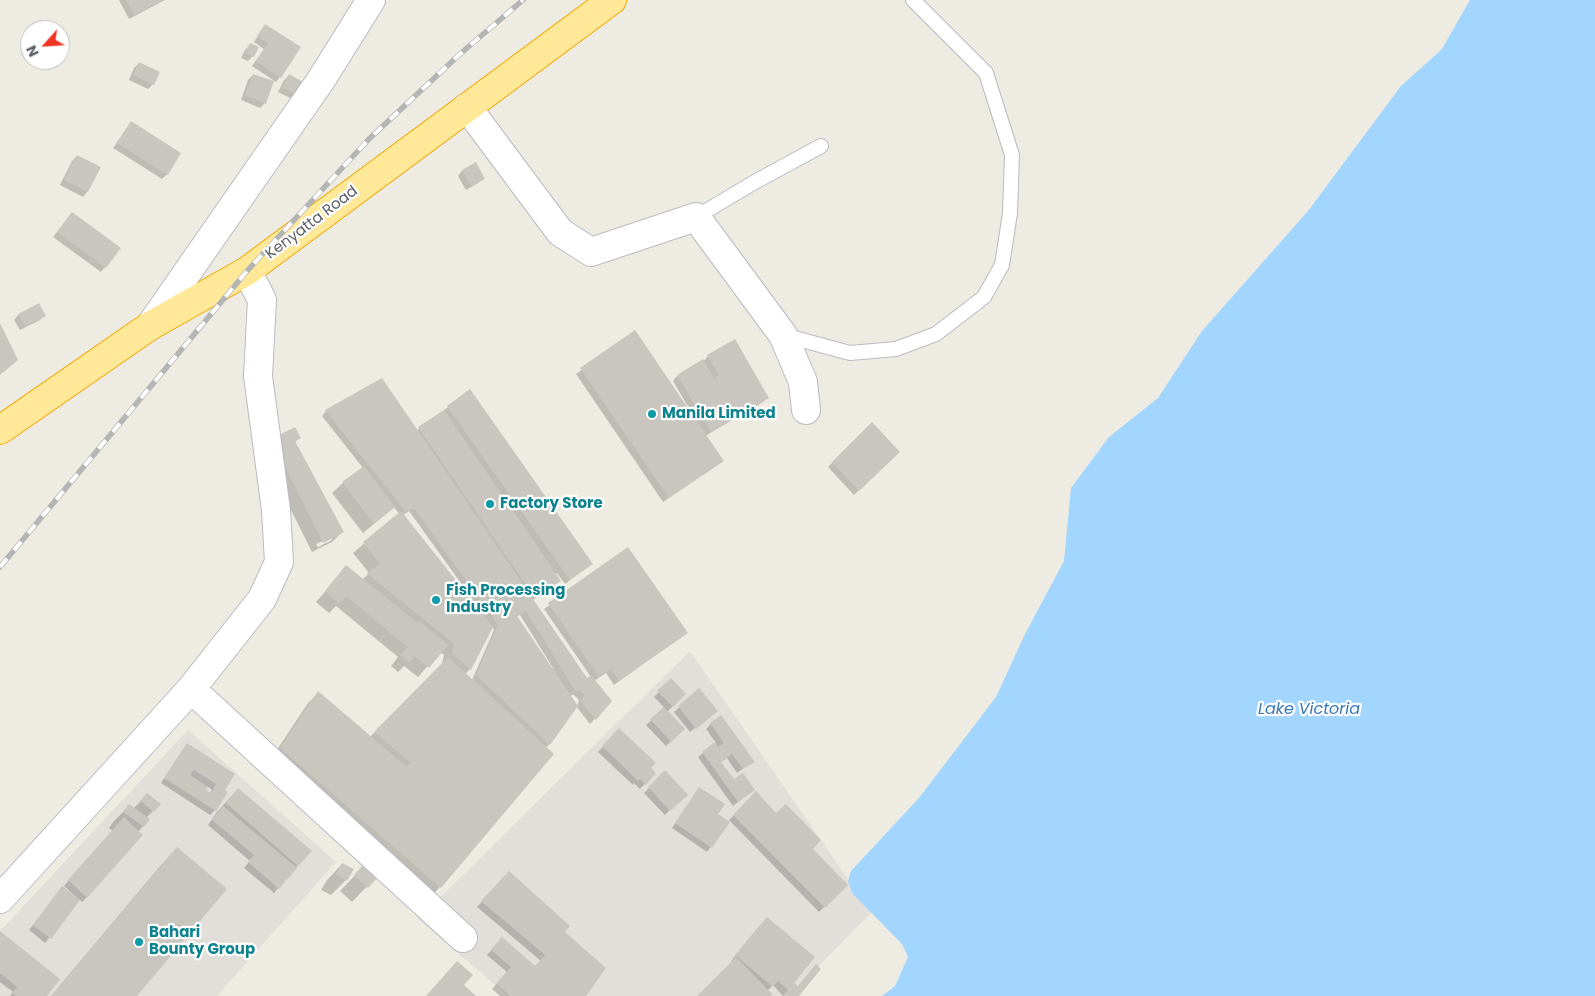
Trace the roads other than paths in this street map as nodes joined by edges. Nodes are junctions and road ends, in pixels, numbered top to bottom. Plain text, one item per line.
1 (371, 0) edge
2 (612, 0) edge
3 (912, 0) edge
4 (468, 107) junction
5 (821, 146) dead end
6 (696, 217) junction
7 (247, 271) junction
8 (150, 326) junction
9 (784, 335) junction
10 (806, 410) dead end
11 (0, 430) edge
12 (192, 689) junction
13 (0, 899) edge
14 (463, 938) dead end

1 - 8 street
2 - 4 highway, Kenyatta Road
3 - 9 lane
4 - 6 street
4 - 7 highway, Kenyatta Road
5 - 6 lane
6 - 9 street
7 - 8 highway, Kenyatta Road
7 - 12 street
8 - 11 highway, Kenyatta Road
9 - 10 street
12 - 13 street
12 - 14 street

